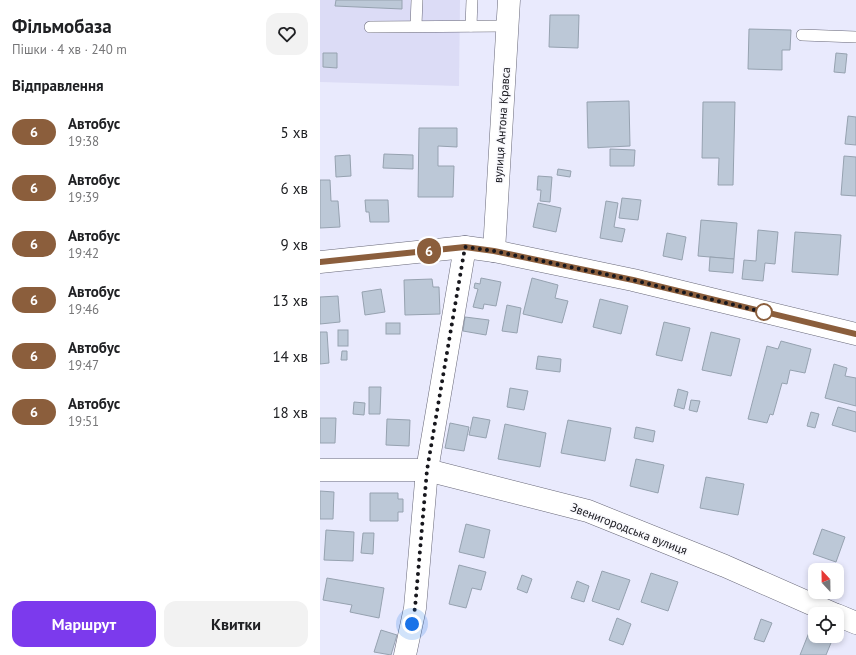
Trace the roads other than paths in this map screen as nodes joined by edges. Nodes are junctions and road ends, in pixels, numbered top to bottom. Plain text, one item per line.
1 (417, 0) edge
2 (472, 0) edge
3 (509, 0) edge
4 (416, 26) junction
5 (471, 26) junction
6 (508, 26) junction
7 (370, 27) dead end
8 (802, 35) dead end
9 (856, 37) edge
10 (465, 247) junction
11 (494, 251) junction
12 (320, 262) edge
13 (856, 334) edge
14 (320, 470) edge
15 (427, 470) junction
16 (818, 607) edge
17 (844, 618) edge
18 (856, 623) edge
19 (405, 655) edge

1 - 4 lane
2 - 5 lane
3 - 6 street, вулиця Антона Кравса
4 - 5 lane
4 - 7 lane
5 - 6 lane
6 - 11 street, вулиця Антона Кравса
8 - 9 lane
10 - 11 street
10 - 12 street
10 - 15 street
11 - 13 street
14 - 15 street, Звенигородська вулиця
15 - 16 street, Звенигородська вулиця
15 - 19 street
17 - 18 street

